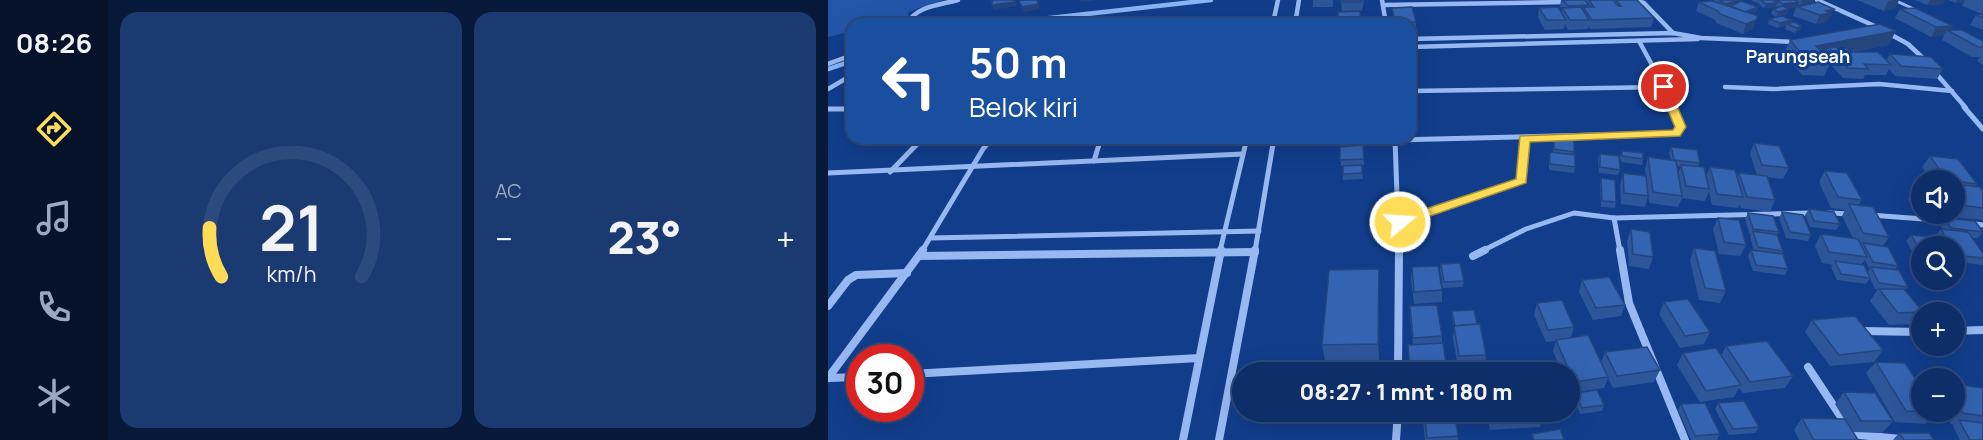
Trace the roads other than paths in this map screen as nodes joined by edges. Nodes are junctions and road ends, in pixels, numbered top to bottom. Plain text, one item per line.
1 (958, 0) edge
2 (1278, 0) edge
3 (1299, 0) edge
4 (1634, 0) edge
5 (1817, 0) edge
6 (1894, 0) edge
7 (1547, 1) edge
8 (1570, 2) edge
9 (1382, 3) edge
10 (1923, 13) edge
11 (910, 18) edge
12 (1274, 18) edge
13 (1296, 18) edge
14 (1385, 18) edge
15 (1884, 31) junction
16 (1874, 32) edge
17 (1673, 33) junction
18 (1470, 37) junction
19 (1701, 38) junction
20 (1416, 39) edge
21 (1639, 41) junction
22 (1680, 41) junction
23 (1805, 41) edge
24 (1472, 46) junction
25 (1416, 47) edge
26 (846, 57) edge
27 (828, 64) edge
28 (846, 78) edge
29 (1664, 87) junction
30 (1725, 87) dead end
31 (828, 89) edge
32 (1416, 91) edge
33 (1952, 91) junction
34 (828, 109) edge
35 (846, 109) edge
36 (1983, 129) edge
37 (1524, 138) junction
38 (1416, 139) edge
39 (917, 144) edge
40 (987, 144) edge
41 (1099, 144) edge
42 (1246, 144) edge
43 (1273, 144) edge
44 (1395, 144) edge
45 (1243, 154) junction
46 (1094, 161) junction
47 (974, 166) junction
48 (889, 172) junction
49 (828, 173) edge
50 (1614, 218) junction
51 (1400, 222) junction
52 (1983, 225) edge
53 (1259, 231) junction
54 (1224, 233) junction
55 (930, 238) junction
56 (1220, 252) junction
57 (1255, 252) junction
58 (920, 256) junction
59 (1473, 256) dead end
60 (907, 273) junction
61 (828, 306) edge
62 (1983, 330) edge
63 (1854, 331) edge
64 (1965, 331) edge
65 (1911, 332) edge
66 (1199, 358) junction
67 (1398, 362) edge
68 (1808, 367) dead end
69 (924, 373) edge
70 (846, 377) edge
71 (828, 378) edge
72 (1397, 422) edge
73 (1851, 437) edge
74 (1183, 440) edge
75 (1219, 440) edge
76 (1396, 440) edge
77 (1685, 440) edge
78 (1911, 440) edge

1 - 11 street
2 - 12 street
3 - 13 street
4 - 17 street
5 - 15 street
6 - 10 lane
7 - 8 street
7 - 9 street
9 - 14 street
15 - 16 street
15 - 33 street
17 - 18 street
17 - 19 street
17 - 22 street
18 - 20 street
18 - 24 street
19 - 22 street
19 - 23 street
21 - 22 street
21 - 24 street
21 - 29 street
24 - 25 street
26 - 27 street
28 - 31 street
29 - 32 street
29 - 37 street
30 - 33 street
33 - 36 street
34 - 35 street
37 - 38 street
37 - 51 street
39 - 48 street
40 - 47 street
41 - 46 street
42 - 45 street
43 - 53 street
44 - 51 street
45 - 46 street
45 - 54 street
46 - 47 street
47 - 48 street
47 - 55 street
48 - 49 street
50 - 52 street
50 - 59 street
50 - 77 street
51 - 67 street
53 - 54 street
53 - 57 street
54 - 55 street
54 - 56 street
55 - 58 street
56 - 57 street
56 - 58 street
56 - 66 street
57 - 75 street
58 - 60 street
60 - 61 street
60 - 71 street
62 - 64 street
63 - 65 street
66 - 69 street
66 - 74 street
68 - 73 street
70 - 71 street
72 - 76 street
73 - 78 street

